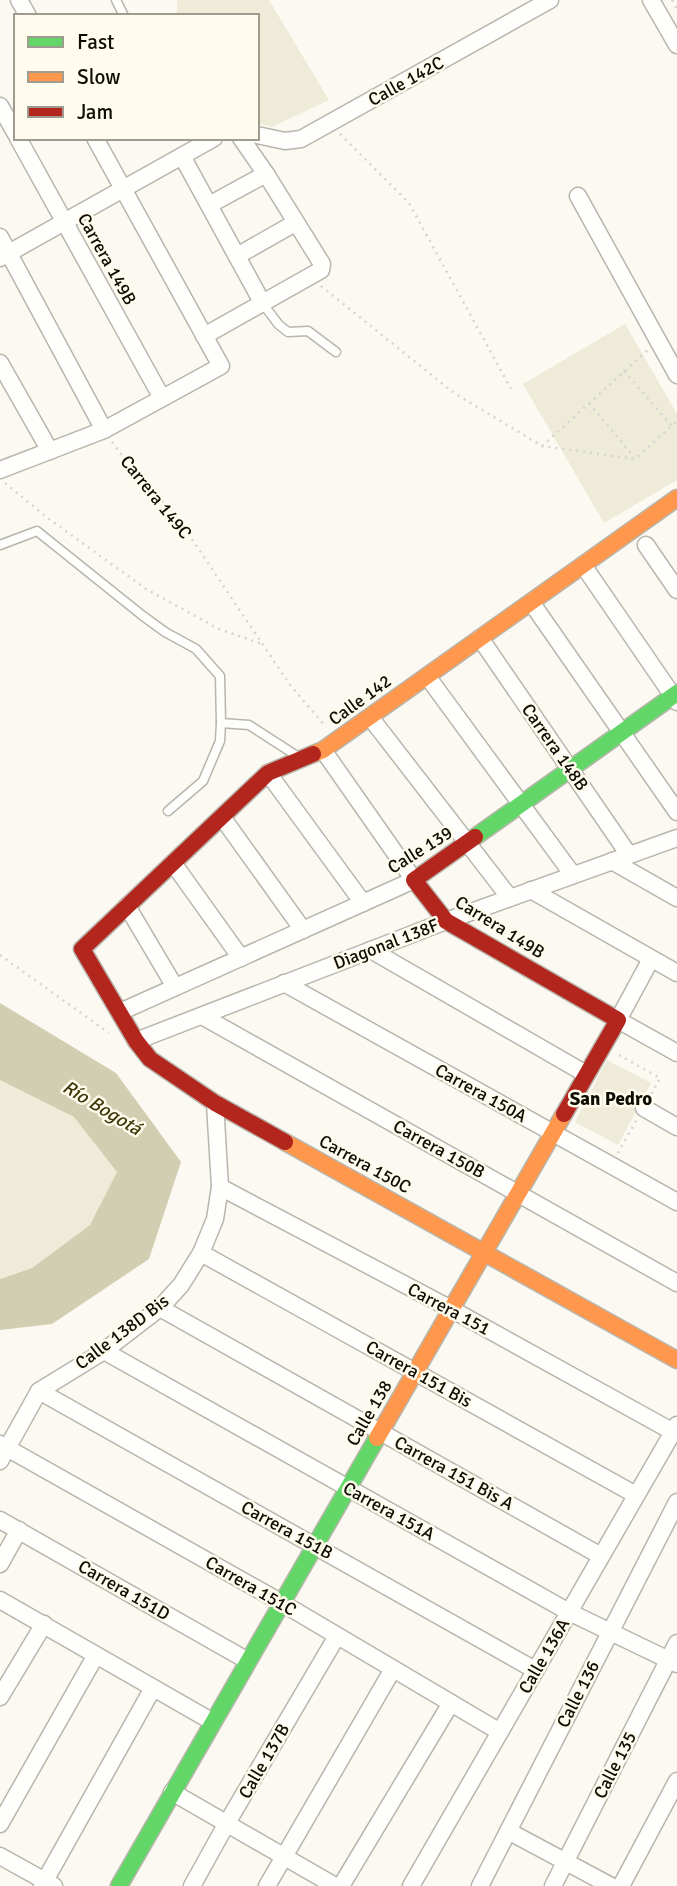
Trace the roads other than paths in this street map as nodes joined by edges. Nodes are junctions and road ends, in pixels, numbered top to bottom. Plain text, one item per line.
1 (550, 0) edge
2 (651, 0) edge
3 (677, 45) edge
4 (0, 106) edge
5 (14, 131) edge
6 (259, 135) edge
7 (19, 140) edge
8 (96, 140) edge
9 (210, 140) edge
10 (242, 140) edge
11 (182, 156) junction
12 (266, 174) junction
13 (123, 189) junction
14 (578, 196) dead end
15 (209, 205) junction
16 (65, 222) junction
17 (295, 223) junction
18 (0, 237) edge
19 (4, 256) edge
20 (237, 256) junction
21 (262, 303) junction
22 (204, 336) junction
23 (336, 352) dead end
24 (0, 363) edge
25 (677, 375) edge
26 (162, 398) junction
27 (104, 430) junction
28 (50, 451) junction
29 (0, 470) edge
30 (677, 498) edge
31 (0, 545) edge
32 (646, 545) dead end
33 (583, 565) junction
34 (677, 590) edge
35 (531, 602) junction
36 (480, 638) junction
37 (427, 676) junction
38 (676, 697) edge
39 (370, 717) junction
40 (221, 723) junction
41 (622, 732) junction
42 (323, 750) junction
43 (303, 759) junction
44 (571, 769) junction
45 (268, 773) junction
46 (521, 804) junction
47 (168, 811) dead end
48 (677, 812) edge
49 (222, 817) junction
50 (677, 838) edge
51 (468, 842) junction
52 (629, 855) junction
53 (612, 861) junction
54 (173, 863) junction
55 (573, 875) junction
56 (414, 880) junction
57 (531, 890) junction
58 (510, 898) junction
59 (677, 898) edge
60 (363, 903) junction
61 (127, 906) junction
62 (446, 920) junction
63 (303, 930) junction
64 (82, 949) joint
65 (372, 950) junction
66 (241, 958) junction
67 (651, 958) junction
68 (677, 973) edge
69 (284, 984) junction
70 (175, 988) junction
71 (120, 1012) junction
72 (202, 1016) junction
73 (618, 1020) junction
74 (136, 1041) junction
75 (677, 1053) edge
76 (586, 1074) junction
77 (215, 1103) junction
78 (643, 1108) dead end
79 (677, 1127) edge
80 (553, 1133) junction
81 (220, 1186) junction
82 (517, 1194) junction
83 (677, 1202) edge
84 (484, 1252) junction
85 (201, 1253) junction
86 (677, 1283) edge
87 (160, 1308) junction
88 (451, 1309) junction
89 (104, 1351) junction
90 (677, 1360) edge
91 (415, 1372) junction
92 (39, 1391) junction
93 (676, 1431) edge
94 (380, 1432) junction
95 (2, 1451) edge
96 (348, 1488) junction
97 (636, 1495) junction
98 (677, 1502) edge
99 (0, 1520) edge
100 (19, 1530) junction
101 (315, 1546) junction
102 (601, 1556) junction
103 (0, 1563) edge
104 (0, 1600) edge
105 (282, 1603) junction
106 (569, 1612) junction
107 (44, 1624) junction
108 (610, 1632) junction
109 (337, 1636) junction
110 (677, 1643) edge
111 (96, 1655) junction
112 (248, 1661) junction
113 (673, 1662) edge
114 (393, 1669) junction
115 (535, 1671) junction
116 (153, 1688) junction
117 (0, 1697) edge
118 (451, 1703) junction
119 (213, 1723) junction
120 (500, 1732) junction
121 (677, 1781) edge
122 (172, 1792) junction
123 (227, 1823) junction
124 (0, 1824) edge
125 (508, 1831) junction
126 (0, 1856) edge
127 (284, 1856) junction
128 (565, 1862) junction
129 (47, 1884) edge
130 (119, 1886) edge
131 (192, 1886) edge
132 (267, 1886) edge
133 (335, 1886) edge
134 (341, 1886) edge
135 (411, 1886) edge
136 (480, 1886) edge
137 (553, 1886) edge
138 (611, 1886) edge
139 (621, 1886) edge

1 - 6 street, Calle 142C
2 - 3 street
4 - 5 street, Carrera 149B
7 - 16 street, Carrera 149B
8 - 13 street
9 - 11 street
10 - 12 street
11 - 13 street
11 - 15 street
12 - 15 street
12 - 17 street
13 - 16 street
13 - 22 street
14 - 25 street
15 - 20 street
16 - 19 street
16 - 26 street, Carrera 149B
17 - 20 street
17 - 21 street
18 - 19 street
19 - 27 street
20 - 21 street
21 - 22 street
21 - 23 lane
22 - 26 street
24 - 28 street
26 - 27 street
27 - 28 street
28 - 29 street
30 - 33 main road, Calle 142
31 - 40 lane
32 - 34 street
33 - 35 main road, Calle 142
33 - 38 street
35 - 36 main road, Calle 142
35 - 41 street
36 - 37 main road, Calle 142
36 - 44 street, Carrera 148B
37 - 39 main road, Calle 142
37 - 46 street
38 - 41 main road, Calle 139
39 - 42 main road, Calle 142
39 - 51 street
40 - 43 lane
40 - 47 lane
41 - 44 main road, Calle 139
41 - 48 street
42 - 43 main road, Calle 142
42 - 56 street, Carrera 149B
43 - 45 main road, Calle 142
44 - 46 main road, Calle 139
44 - 52 street, Carrera 148B
45 - 49 main road, Calle 142
45 - 60 street
46 - 51 main road, Calle 139
46 - 55 street
49 - 54 main road, Calle 142
49 - 63 street
50 - 52 street, Diagonal 138F
51 - 56 main road, Calle 139
51 - 58 street
52 - 53 street, Diagonal 138F
53 - 55 street, Diagonal 138F
53 - 59 street
54 - 61 main road, Calle 142
54 - 66 street
55 - 57 street, Diagonal 138F
56 - 60 street, Calle 139
56 - 62 main road, Carrera 149B
57 - 58 street, Diagonal 138F
57 - 67 street
58 - 62 street, Diagonal 138F
60 - 63 street, Calle 139
61 - 64 main road, Calle 142
61 - 70 street
62 - 65 street, Diagonal 138F
62 - 73 main road, Carrera 149B
63 - 66 street, Calle 139
64 - 71 main road, Carrera 150C
65 - 69 street, Diagonal 138F
65 - 76 street
66 - 70 street, Calle 139
67 - 68 street
67 - 73 street, Calle 138
69 - 72 street, Diagonal 138F
69 - 80 street, Carrera 150A
70 - 71 street, Calle 139
71 - 74 main road, Carrera 150C
72 - 74 street, Diagonal 138F
72 - 82 street, Carrera 150B
73 - 75 street, Carrera 149B
73 - 76 main road, Calle 138
74 - 77 main road, Carrera 150C
76 - 80 main road, Calle 138
77 - 81 street, Calle 138D Bis
77 - 84 main road, Carrera 150C
78 - 79 street
80 - 82 main road, Calle 138
80 - 83 street, Carrera 150A
81 - 85 street, Calle 138D Bis
81 - 88 street, Carrera 151
82 - 84 main road, Calle 138
82 - 86 street, Carrera 150B
84 - 88 main road, Calle 138
84 - 90 main road, Carrera 150C
85 - 87 street, Calle 138D Bis
85 - 91 street, Carrera 151 Bis
87 - 89 street, Calle 138D Bis
87 - 94 street, Carrera 151 Bis A
88 - 91 main road, Calle 138
88 - 93 street, Carrera 151
89 - 92 street, Calle 138D Bis
89 - 96 street, Carrera 151A
91 - 94 main road, Calle 138
91 - 97 street, Carrera 151 Bis
92 - 95 street, Calle 138D Bis
92 - 101 street, Carrera 151B
93 - 97 street, Calle 136A
94 - 96 main road, Calle 138
94 - 102 street, Carrera 151 Bis A
95 - 105 street, Carrera 151C
96 - 101 main road, Calle 138
96 - 106 street, Carrera 151A
97 - 102 street, Calle 136A
98 - 108 street, Calle 136
99 - 100 street, Carrera 151D
100 - 103 street
100 - 112 street, Carrera 151D
101 - 105 main road, Calle 138
101 - 115 street, Carrera 151B
102 - 106 street, Calle 136A
104 - 107 street
105 - 109 street, Carrera 151C
105 - 112 main road, Calle 138
106 - 108 street, Carrera 151A
106 - 115 street, Calle 136A
107 - 111 street
107 - 117 street
108 - 113 street, Carrera 151A
108 - 125 street, Calle 136
109 - 114 street, Carrera 151C
109 - 123 street, Calle 137B
110 - 113 street, Calle 135
111 - 116 street
111 - 124 street
112 - 119 main road, Calle 138
113 - 128 street, Calle 135
114 - 118 street, Carrera 151C
114 - 127 street
115 - 120 street, Calle 136A
116 - 119 street
116 - 129 street
118 - 120 street, Carrera 151C
118 - 134 street
119 - 122 main road, Calle 138
120 - 135 street, Calle 136A
121 - 139 street
122 - 123 street
122 - 130 main road, Calle 138
123 - 127 street
123 - 131 street, Calle 137B
125 - 128 street
125 - 136 street, Calle 136
126 - 129 street
127 - 132 street
127 - 133 street
128 - 137 street, Calle 135
128 - 138 street

